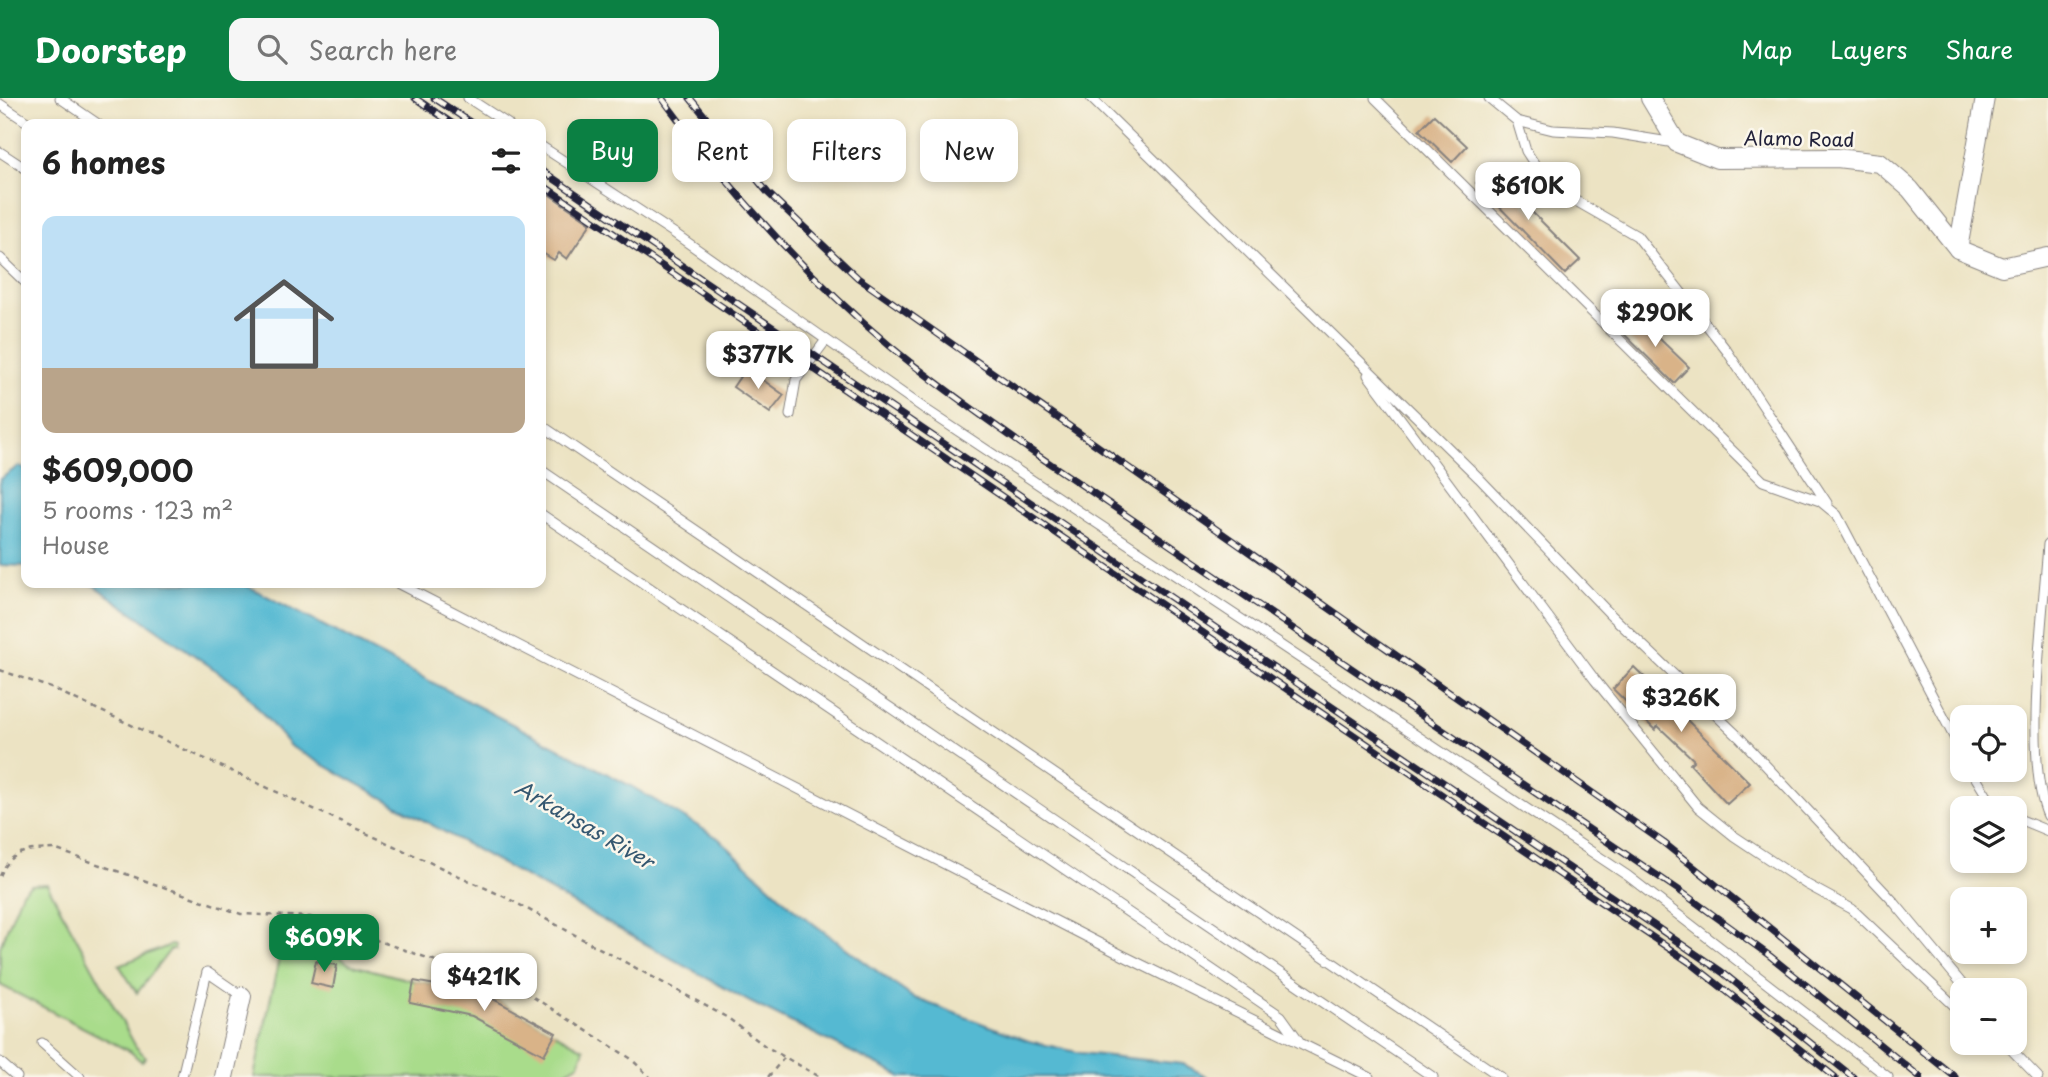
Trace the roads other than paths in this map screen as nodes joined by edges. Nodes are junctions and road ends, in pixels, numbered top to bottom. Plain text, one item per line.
1 (60, 98) edge
2 (468, 98) edge
3 (1091, 98) edge
4 (1376, 98) edge
5 (1489, 98) edge
6 (1650, 98) edge
7 (1985, 98) edge
8 (1498, 103) edge
9 (0, 104) edge
10 (22, 119) edge
11 (91, 119) edge
12 (500, 119) edge
13 (1517, 121) junction
14 (1677, 143) junction
15 (546, 149) edge
16 (0, 152) edge
17 (21, 166) edge
18 (1958, 249) junction
19 (2048, 257) edge
20 (0, 258) edge
21 (21, 278) edge
22 (826, 340) junction
23 (1354, 355) junction
24 (790, 415) dead end
25 (546, 428) edge
26 (546, 473) edge
27 (1828, 505) junction
28 (546, 517) edge
29 (2048, 544) edge
30 (407, 588) edge
31 (1950, 729) edge
32 (2048, 816) edge
33 (2027, 822) edge
34 (2048, 831) edge
35 (1957, 978) edge
36 (242, 996) joint
37 (1950, 1002) edge
38 (1299, 1041) junction
39 (42, 1043) dead end
40 (2018, 1055) edge
41 (0, 1062) edge
42 (17, 1077) edge
43 (80, 1077) edge
44 (182, 1077) edge
45 (224, 1077) edge
46 (1368, 1077) edge
47 (1433, 1077) edge
48 (1501, 1077) edge
49 (1888, 1077) edge
50 (2038, 1077) edge

1 - 11 lane
2 - 12 lane
3 - 23 lane
4 - 27 lane
5 - 8 lane
6 - 14 street
7 - 18 street
8 - 13 lane
9 - 10 lane
13 - 14 lane
13 - 27 lane
14 - 18 street, Alamo Road
15 - 22 lane
16 - 17 lane
18 - 19 street, Alamo Road
20 - 21 lane
22 - 24 lane
22 - 49 lane
23 - 35 lane
23 - 37 lane
25 - 48 lane
26 - 47 lane
27 - 31 lane
28 - 38 lane
29 - 32 lane
30 - 38 lane
33 - 34 lane
36 - 44 lane
36 - 45 street
38 - 46 lane
39 - 43 lane
40 - 50 lane
41 - 42 lane

